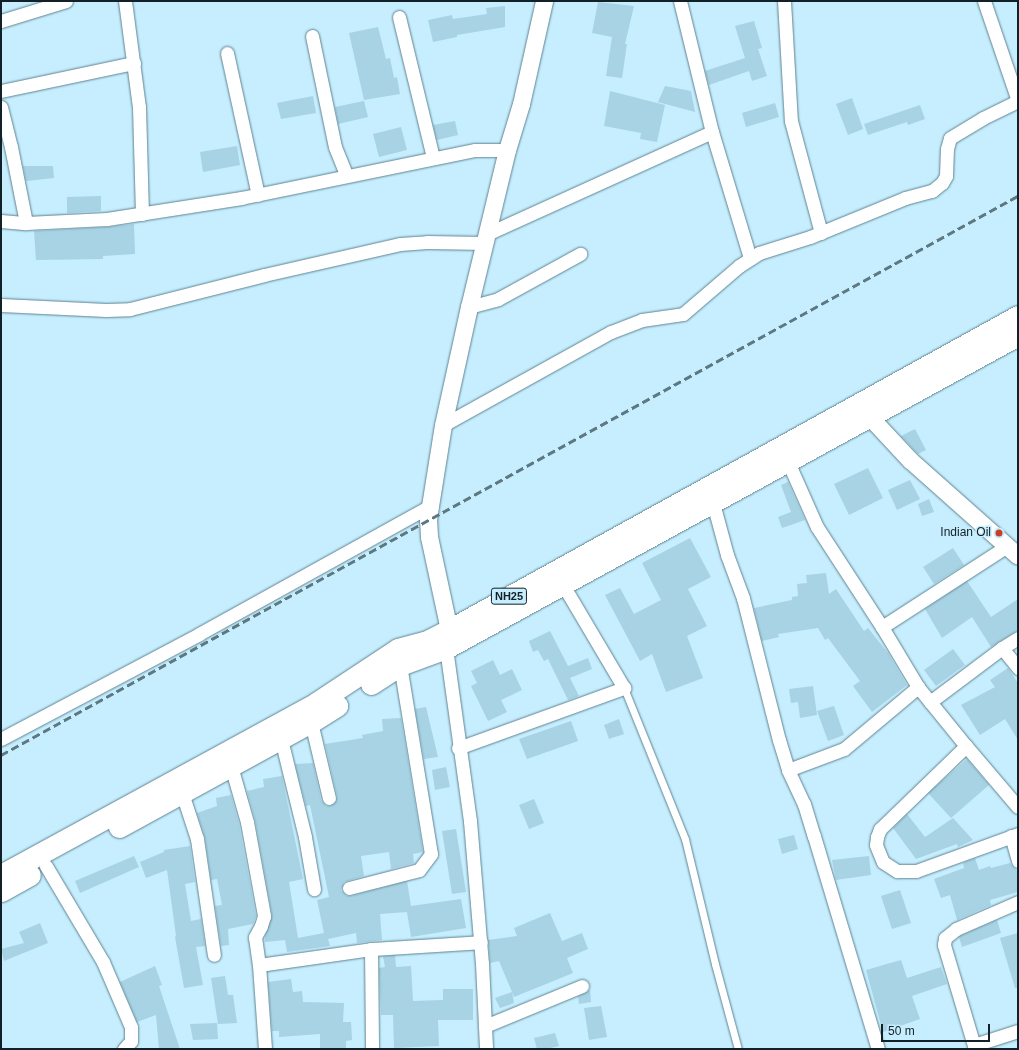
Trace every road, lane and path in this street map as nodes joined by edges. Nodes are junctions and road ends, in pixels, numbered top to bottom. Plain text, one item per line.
1 (66, 1) edge
2 (125, 1) edge
3 (544, 1) edge
4 (680, 1) edge
5 (784, 1) edge
6 (984, 1) edge
7 (399, 17) dead end
8 (1, 21) edge
9 (312, 36) dead end
10 (227, 53) dead end
11 (134, 63) junction
12 (1, 91) edge
13 (1018, 101) edge
14 (1, 107) edge
15 (712, 132) junction
16 (506, 150) junction
17 (433, 158) junction
18 (347, 176) junction
19 (258, 195) junction
20 (142, 214) junction
21 (1, 221) edge
22 (26, 223) junction
23 (821, 233) junction
24 (486, 239) junction
25 (580, 254) dead end
26 (750, 258) junction
27 (1, 305) edge
28 (469, 307) junction
29 (1018, 316) edge
30 (1018, 335) edge
31 (868, 415) junction
32 (443, 425) junction
33 (788, 462) junction
34 (713, 503) junction
35 (430, 506) junction
36 (1012, 551) edge
37 (563, 585) junction
38 (882, 627) junction
39 (1018, 638) edge
40 (447, 639) junction
41 (1002, 648) junction
42 (399, 657) junction
43 (1018, 668) edge
44 (918, 687) junction
45 (624, 688) junction
46 (930, 702) junction
47 (311, 722) junction
48 (1, 739) edge
49 (280, 739) junction
50 (966, 746) junction
51 (458, 748) junction
52 (231, 766) junction
53 (788, 770) junction
54 (182, 793) junction
55 (330, 798) dead end
56 (1018, 806) edge
57 (1015, 835) edge
58 (1018, 861) edge
59 (46, 866) junction
60 (1, 875) edge
61 (349, 888) dead end
62 (314, 889) dead end
63 (1, 891) edge
64 (1018, 902) edge
65 (481, 942) junction
66 (371, 949) junction
67 (214, 955) dead end
68 (259, 965) junction
69 (582, 986) dead end
70 (485, 1026) junction
71 (1018, 1031) edge
72 (974, 1047) edge
73 (124, 1049) edge
74 (265, 1049) edge
75 (372, 1049) edge
76 (486, 1049) edge
77 (738, 1049) edge
78 (878, 1049) edge

1 - 8 street
2 - 11 street
3 - 16 street
4 - 15 street
5 - 23 street
6 - 13 street
7 - 17 street
9 - 18 street
10 - 19 street
11 - 12 street
11 - 20 street
13 - 23 street
14 - 22 street
15 - 24 street
15 - 26 street
16 - 17 street
16 - 24 street
17 - 18 street
18 - 19 street
19 - 20 street
20 - 22 street
21 - 22 street
23 - 26 street
24 - 27 street
24 - 28 street
25 - 28 street
26 - 32 street
28 - 32 street
29 - 40 main road, NH25
30 - 31 main road, NH25
31 - 33 main road, NH25
31 - 36 street
32 - 35 street
33 - 34 main road, NH25
33 - 38 street
34 - 37 main road, NH25
34 - 53 street
35 - 40 street
35 - 48 street
36 - 38 street
37 - 40 main road, NH25
37 - 45 street
38 - 44 street
39 - 41 street
40 - 42 main road, NH25
40 - 51 street
41 - 43 street
41 - 46 street
42 - 47 main road, NH25
42 - 60 main road, NH25
42 - 61 street
44 - 46 street
44 - 53 street
45 - 51 street
45 - 77 lane
46 - 50 street
47 - 49 main road, NH25
47 - 55 street
49 - 52 main road, NH25
49 - 62 street
50 - 56 street
50 - 57 street
51 - 65 street
52 - 54 main road, NH25
52 - 68 street
53 - 78 street
54 - 59 main road, NH25
54 - 67 street
57 - 58 street
59 - 63 main road, NH25
59 - 73 street
64 - 72 street
65 - 66 street
65 - 70 street
66 - 68 street
66 - 75 street
68 - 74 street
69 - 70 street
70 - 76 street
71 - 72 street

